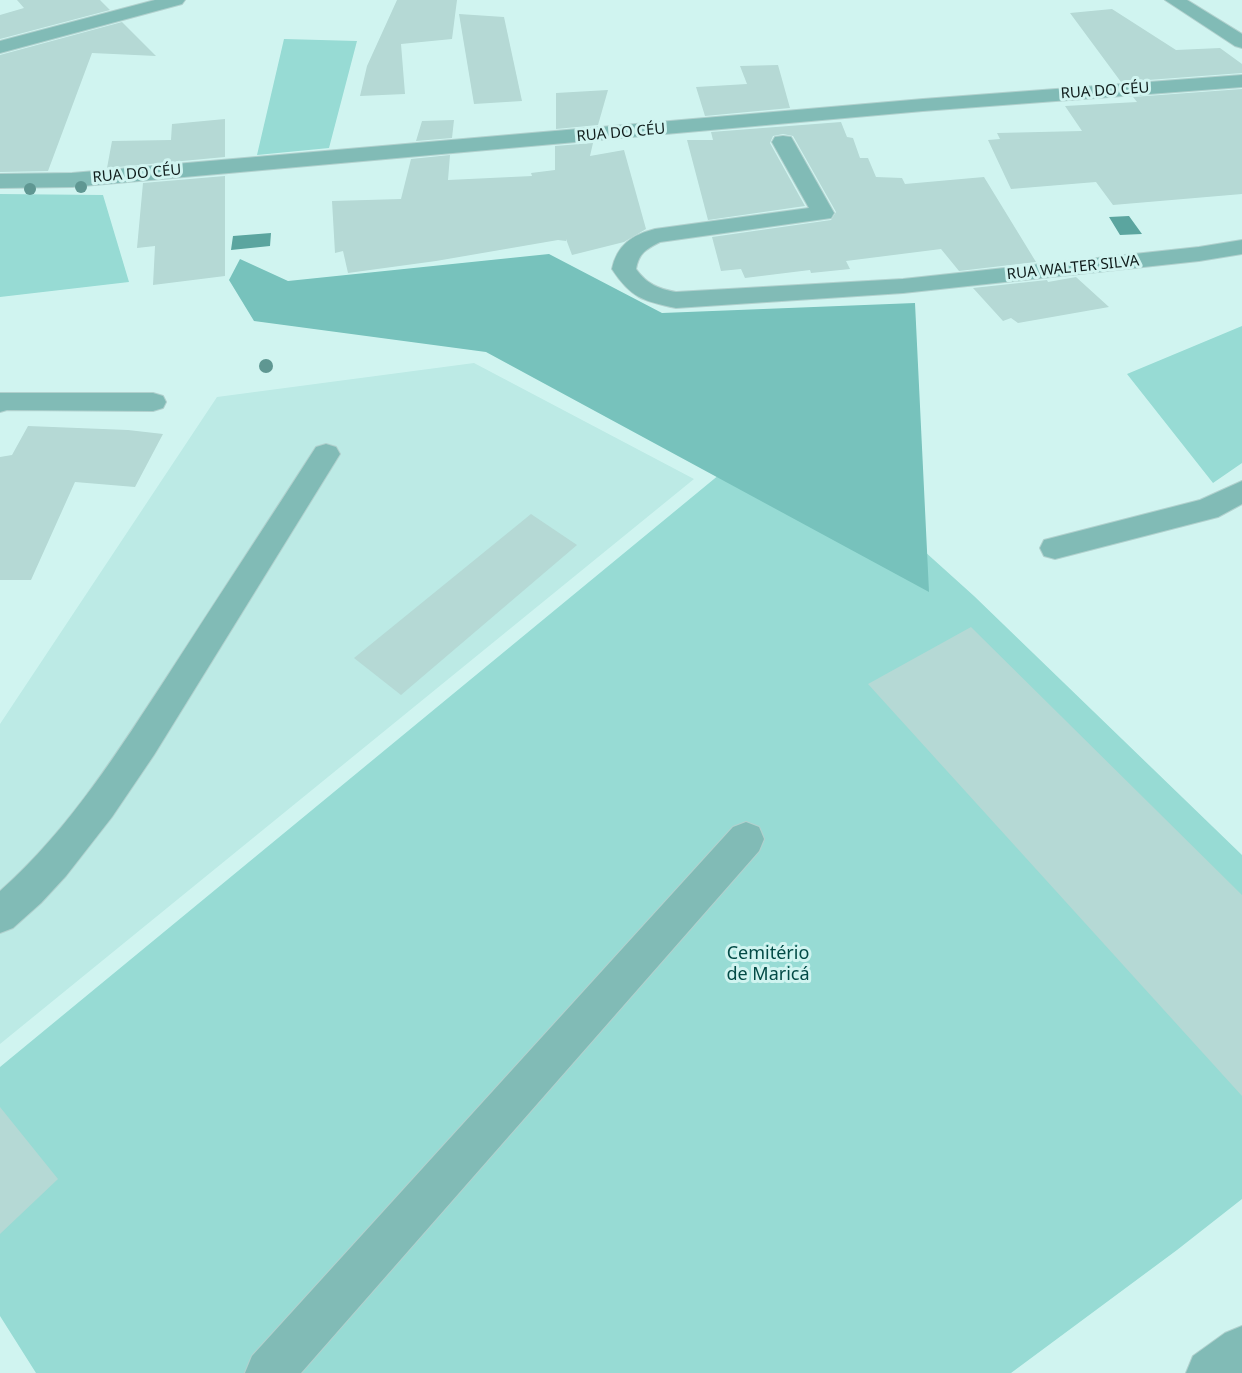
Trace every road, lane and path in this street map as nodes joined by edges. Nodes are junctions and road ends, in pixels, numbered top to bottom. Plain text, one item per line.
1 (176, 0) edge
2 (1174, 0) edge
3 (1242, 42) edge
4 (0, 47) edge
5 (1242, 81) edge
6 (783, 142) dead end
7 (0, 181) edge
8 (1242, 247) edge
9 (153, 402) dead end
10 (0, 403) edge
11 (326, 454) dead end
12 (1242, 491) edge
13 (1055, 548) dead end
14 (746, 839) dead end
15 (0, 915) edge
16 (1242, 1350) edge
17 (269, 1373) edge
18 (1210, 1373) edge

1 - 4 street
2 - 3 street
5 - 7 street, RUA DO CÉU
6 - 8 street, RUA WALTER SILVA
9 - 10 street
11 - 15 street
12 - 13 street
14 - 17 street
16 - 18 street

